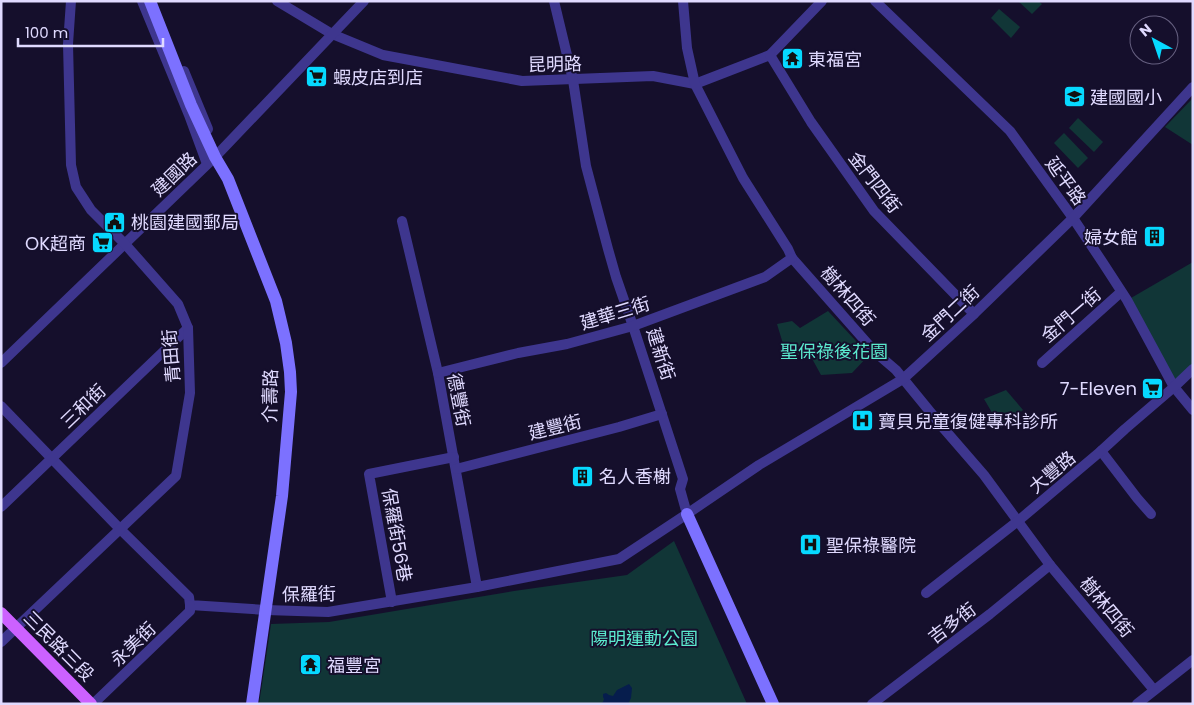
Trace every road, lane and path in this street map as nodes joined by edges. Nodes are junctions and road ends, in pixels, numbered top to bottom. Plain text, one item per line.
1 (71, 1) edge
2 (142, 1) edge
3 (150, 1) edge
4 (154, 1) edge
5 (276, 1) edge
6 (364, 1) edge
7 (554, 1) edge
8 (684, 1) edge
9 (822, 1) edge
10 (876, 1) edge
11 (332, 34) junction
12 (770, 55) junction
13 (573, 80) junction
14 (695, 84) junction
15 (1193, 86) edge
16 (213, 158) junction
17 (1073, 218) junction
18 (402, 221) dead end
19 (125, 244) junction
20 (792, 258) junction
21 (1122, 292) junction
22 (974, 314) junction
23 (633, 326) junction
24 (188, 328) junction
25 (1, 363) edge
26 (1042, 363) dead end
27 (1193, 369) edge
28 (438, 374) junction
29 (903, 379) junction
30 (1174, 387) junction
31 (1, 406) edge
32 (1193, 410) edge
33 (662, 414) junction
34 (1101, 451) junction
35 (454, 457) junction
36 (52, 458) junction
37 (456, 469) junction
38 (1, 507) edge
39 (688, 514) junction
40 (1151, 514) dead end
41 (1018, 521) junction
42 (120, 529) junction
43 (1050, 565) junction
44 (477, 587) junction
45 (926, 593) dead end
46 (392, 602) junction
47 (190, 605) junction
48 (266, 610) junction
49 (1, 613) edge
50 (16, 628) junction
51 (1, 642) edge
52 (1193, 660) edge
53 (1154, 690) junction
54 (92, 704) edge
55 (252, 704) edge
56 (773, 704) edge
57 (872, 704) edge
58 (1137, 704) edge

1 - 19 street, 青田街
2 - 16 street, 介壽路
3 - 16 street, 介壽路
4 - 16 street, 介壽路
5 - 11 street, 昆明路
6 - 11 street, 建國路
7 - 13 street, 建新街
8 - 14 street, 樹林四街
9 - 12 street
10 - 17 street, 延平路
11 - 13 street, 昆明路
11 - 16 street, 建國路
12 - 14 street
12 - 22 street, 金門四街
13 - 14 street, 昆明路
13 - 23 street, 建新街
14 - 20 street, 樹林四街
15 - 17 street, 金門二街
16 - 19 street, 建國路
16 - 48 street, 介壽路
17 - 21 street, 延平路
17 - 22 street, 金門二街
18 - 28 street, 德豐街
19 - 24 street, 青田街
19 - 25 street, 建國路
20 - 23 street, 建華三街
20 - 29 street, 樹林四街
21 - 26 street, 金門一街
21 - 30 street, 延平路
22 - 29 street, 金門二街
23 - 28 street, 建華三街
23 - 33 street, 建新街
24 - 36 street, 三和街
24 - 42 street, 青田街
27 - 30 street, 大豐路
28 - 35 street, 德豐街
29 - 39 street, 金門二街
29 - 41 street, 樹林四街
30 - 32 street, 延平路
30 - 34 street, 大豐路
31 - 36 street
33 - 37 street, 建豐街
33 - 39 street, 建新街
34 - 40 street
34 - 41 street, 大豐路
35 - 37 street, 德豐街
35 - 46 street, 保羅街56巷
36 - 38 street, 三和街
36 - 42 street
37 - 44 street, 德豐街
39 - 44 street, 保羅街
39 - 56 street, 建新街
41 - 43 street, 樹林四街
41 - 45 street, 大豐路
42 - 47 street
42 - 50 street, 青田街
43 - 53 street, 樹林四街
43 - 57 street, 吉多街
44 - 46 street, 保羅街
46 - 48 street, 保羅街
47 - 48 street, 保羅街
47 - 54 street, 永美街
48 - 55 street, 介壽路
49 - 50 main road, 三民路三段
50 - 51 street, 青田街
50 - 54 main road, 三民路三段
52 - 53 street
53 - 58 street

